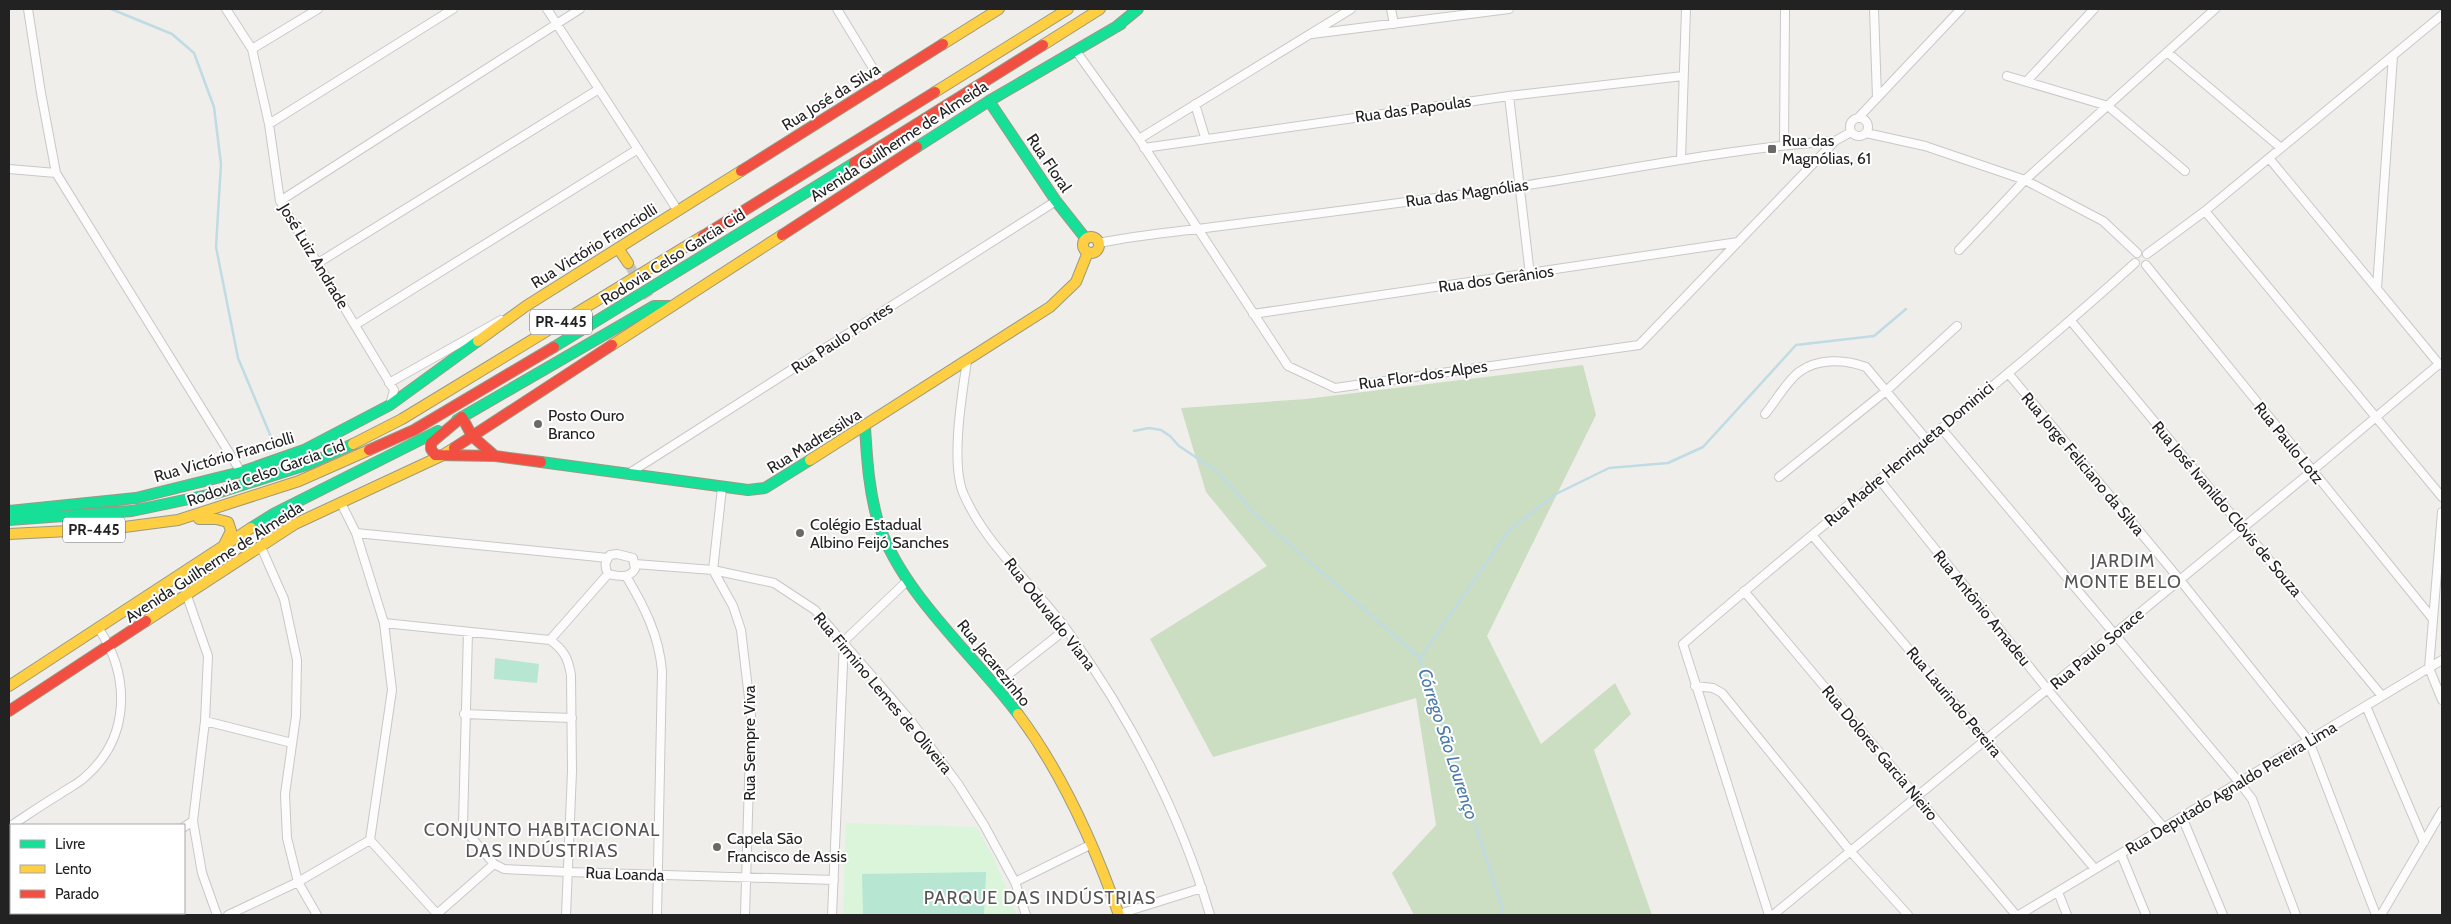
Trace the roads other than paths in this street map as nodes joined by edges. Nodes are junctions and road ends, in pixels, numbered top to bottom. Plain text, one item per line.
1 (28, 9) edge
2 (226, 9) edge
3 (318, 9) edge
4 (453, 9) edge
5 (547, 9) edge
6 (580, 9) edge
7 (837, 9) edge
8 (999, 9) edge
9 (1068, 9) edge
10 (1100, 9) edge
11 (1138, 9) edge
12 (1148, 9) edge
13 (1351, 9) edge
14 (1391, 9) edge
15 (1509, 9) edge
16 (1686, 9) edge
17 (1785, 9) edge
18 (1874, 9) edge
19 (1961, 9) edge
20 (2094, 9) edge
21 (2215, 9) edge
22 (2442, 15) edge
23 (557, 24) junction
24 (1394, 24) junction
25 (1116, 27) junction
26 (1308, 34) junction
27 (252, 49) junction
28 (1076, 51) junction
29 (2167, 52) junction
30 (2393, 56) junction
31 (1683, 76) junction
32 (2007, 76) dead end
33 (2027, 81) junction
34 (882, 83) junction
35 (599, 89) junction
36 (1509, 96) junction
37 (1877, 98) junction
38 (989, 101) junction
39 (1196, 104) junction
40 (2108, 106) junction
41 (1858, 118) junction
42 (269, 124) junction
43 (1851, 132) junction
44 (1866, 133) junction
45 (1205, 137) junction
46 (1139, 140) junction
47 (1835, 141) junction
48 (1784, 144) junction
49 (1144, 148) junction
50 (2281, 148) junction
51 (638, 149) junction
52 (2269, 158) junction
53 (1681, 159) junction
54 (9, 169) edge
55 (2185, 171) dead end
56 (56, 173) junction
57 (2025, 180) junction
58 (1519, 186) junction
59 (1056, 201) junction
60 (280, 202) junction
61 (2205, 210) junction
62 (678, 211) junction
63 (1197, 230) junction
64 (1086, 240) junction
65 (1738, 242) junction
66 (1099, 243) junction
67 (618, 248) junction
68 (1959, 250) dead end
69 (1088, 252) junction
70 (2137, 253) junction
71 (2147, 254) junction
72 (318, 263) junction
73 (628, 263) tunnel mouth
74 (2135, 263) junction
75 (2146, 265) junction
76 (1530, 274) junction
77 (2376, 288) junction
78 (526, 306) junction
79 (654, 306) junction
80 (1253, 314) junction
81 (2071, 321) junction
82 (355, 325) junction
83 (1957, 326) dead end
84 (967, 360) junction
85 (2440, 364) edge
86 (2008, 373) junction
87 (389, 383) junction
88 (1886, 391) junction
89 (390, 405) junction
90 (1765, 414) dead end
91 (462, 417) junction
92 (2376, 418) junction
93 (865, 427) junction
94 (1941, 428) junction
95 (472, 436) junction
96 (1927, 440) junction
97 (441, 456) junction
98 (495, 456) junction
99 (2312, 471) junction
100 (240, 472) junction
101 (628, 474) junction
102 (1779, 477) dead end
103 (1879, 479) junction
104 (722, 488) junction
105 (2442, 497) edge
106 (341, 503) junction
107 (9, 511) edge
108 (2442, 512) edge
109 (275, 513) joint
110 (9, 520) edge
111 (178, 520) junction
112 (2243, 528) junction
113 (356, 532) junction
114 (9, 534) edge
115 (1812, 535) junction
116 (223, 547) junction
117 (261, 547) junction
118 (608, 558) junction
119 (635, 564) junction
120 (713, 570) junction
121 (608, 574) junction
122 (626, 576) junction
123 (2180, 580) junction
124 (907, 581) junction
125 (1744, 591) junction
126 (187, 596) junction
127 (2433, 619) junction
128 (384, 623) junction
129 (98, 629) junction
130 (1066, 629) junction
131 (468, 632) junction
132 (2114, 636) junction
133 (550, 640) junction
134 (844, 641) junction
135 (111, 647) junction
136 (2442, 660) edge
137 (2429, 668) junction
138 (995, 685) junction
139 (9, 686) edge
140 (1695, 686) junction
141 (2048, 690) junction
142 (2382, 696) junction
143 (2442, 700) edge
144 (2366, 706) junction
145 (9, 712) edge
146 (464, 714) junction
147 (572, 718) junction
148 (205, 721) junction
149 (1986, 740) junction
150 (2309, 741) junction
151 (292, 743) junction
152 (2239, 782) junction
153 (1917, 798) junction
154 (2442, 811) edge
155 (2182, 817) junction
156 (193, 821) junction
157 (14, 824) edge
158 (185, 826) edge
159 (2164, 828) junction
160 (370, 840) junction
161 (2424, 842) junction
162 (1092, 844) junction
163 (1851, 852) junction
164 (2121, 854) junction
165 (494, 864) junction
166 (2096, 869) junction
167 (568, 872) junction
168 (658, 875) junction
169 (746, 877) junction
170 (834, 880) junction
171 (298, 882) junction
172 (1015, 882) junction
173 (1202, 888) junction
174 (2058, 892) junction
175 (217, 915) edge
176 (228, 915) edge
177 (317, 915) edge
178 (438, 915) edge
179 (566, 915) edge
180 (657, 915) edge
181 (745, 915) edge
182 (832, 915) edge
183 (1026, 915) edge
184 (1119, 915) edge
185 (1210, 915) edge
186 (1769, 915) edge
187 (1773, 915) edge
188 (1908, 915) edge
189 (2018, 915) edge
190 (2067, 915) edge
191 (2146, 915) edge
192 (2223, 915) edge
193 (2296, 915) edge
194 (2376, 915) edge
195 (2381, 915) edge

1 - 56 street
2 - 27 street, José Luiz Andrade
3 - 27 street
4 - 42 street
5 - 23 street
6 - 23 street
7 - 34 street
8 - 34 main road, Rua José da Silva
9 - 110 main road, Rodovia Celso Garcia Cid / PR-445
10 - 111 main road, Rodovia Celso Garcia Cid / PR-445
11 - 25 main road
12 - 25 main road, Avenida Guilherme de Almeida
13 - 26 street
14 - 24 street
15 - 24 street
16 - 31 street
17 - 48 street
18 - 37 street
19 - 37 street
20 - 33 street
21 - 29 street
22 - 30 street
23 - 35 street
23 - 60 street
24 - 26 street
25 - 28 main road, Avenida Guilherme de Almeida
26 - 39 street
27 - 42 street, José Luiz Andrade
28 - 38 main road, Avenida Guilherme de Almeida
28 - 46 street, Rua Flor-dos-Alpes
29 - 40 street
29 - 50 street
30 - 50 street
30 - 77 street
31 - 36 street, Rua das Papoulas
31 - 53 street
32 - 33 street
33 - 40 street
34 - 62 main road, Rua José da Silva
35 - 51 street
35 - 72 street
36 - 45 street, Rua das Papoulas
36 - 58 street
37 - 41 street
38 - 59 main road, Rua Floral
38 - 79 main road, Avenida Guilherme de Almeida
39 - 45 street
39 - 46 street
40 - 55 street
40 - 57 street
41 - 43 street
41 - 44 street
42 - 60 street, José Luiz Andrade
43 - 44 street
43 - 47 street, Rua Flor-dos-Alpes
44 - 57 street
45 - 49 street, Rua das Papoulas
46 - 49 street, Rua Flor-dos-Alpes
47 - 48 street, Rua das Magnólias
47 - 65 street, Rua Flor-dos-Alpes
48 - 53 street, Rua das Magnólias
49 - 63 street, Rua Flor-dos-Alpes
50 - 52 street
51 - 62 street
51 - 82 street
52 - 61 street
52 - 77 street
53 - 58 street, Rua das Magnólias
54 - 56 street
56 - 100 street
57 - 68 street
57 - 70 street
58 - 63 street, Rua das Magnólias
58 - 76 street
59 - 64 main road, Rua Floral
59 - 101 street, Rua Paulo Pontes
60 - 72 street, José Luiz Andrade
61 - 71 street
61 - 92 street
62 - 67 main road, Rua Victório Franciolli
63 - 66 street, Rua das Magnólias
63 - 80 street, Rua Flor-dos-Alpes
64 - 66 main road
64 - 69 main road
65 - 76 street, Rua dos Gerânios
65 - 80 street, Rua Flor-dos-Alpes
66 - 69 main road
67 - 73 main road
67 - 78 main road, Rua Victório Franciolli
69 - 84 main road, Rua Madressilva
70 - 71 street
70 - 74 street
71 - 75 street
72 - 82 street, José Luiz Andrade
74 - 75 street
74 - 81 street, Rua Madre Henriqueta Dominici
75 - 99 street, Rua Paulo Lotz
76 - 80 street, Rua dos Gerânios
77 - 85 street
78 - 87 street, Rua Victório Franciolli
78 - 89 main road, Rua Victório Franciolli
79 - 91 main road, Rodovia Celso Garcia Cid / PR-445
79 - 95 main road, Avenida Guilherme de Almeida
81 - 86 street, Rua Madre Henriqueta Dominici
81 - 112 street, Rua José Ivanildo Clóvis de Souza
82 - 87 street, José Luiz Andrade
83 - 88 street
84 - 93 main road, Rua Madressilva
84 - 130 street, Rua Oduvaldo Viana
85 - 92 street, Rua Paulo Sorace
86 - 94 street, Rua Madre Henriqueta Dominici
86 - 123 street, Rua Jorge Feliciano da Silva
87 - 89 street
88 - 90 street
88 - 96 street
88 - 102 street
89 - 100 main road, Rua Victório Franciolli
91 - 95 main road
91 - 97 main road
91 - 109 main road, Rodovia Celso Garcia Cid / PR-445
92 - 99 street, Rua Paulo Sorace
92 - 105 street
93 - 104 main road, Rua Madressilva
93 - 124 main road, Rua Jacarezinho
94 - 96 street, Rua Madre Henriqueta Dominici
94 - 132 street
95 - 97 main road, Avenida Guilherme de Almeida
95 - 98 main road
96 - 103 street, Rua Madre Henriqueta Dominici
97 - 98 main road, Rua Madressilva
97 - 106 main road, Avenida Guilherme de Almeida
98 - 101 main road, Rua Madressilva
99 - 112 street, Rua Paulo Sorace
99 - 127 street, Rua Paulo Lotz
100 - 107 main road, Rua Victório Franciolli
101 - 104 main road, Rua Madressilva
103 - 115 street, Rua Madre Henriqueta Dominici
103 - 141 street, Rua Antônio Amadeu
104 - 120 street
106 - 113 street
106 - 117 main road, Avenida Guilherme de Almeida
108 - 127 street
109 - 116 main road, Avenida Guilherme de Almeida
111 - 114 main road, Rodovia Celso Garcia Cid / PR-445
111 - 116 main road
112 - 123 street, Rua Paulo Sorace
112 - 142 street, Rua José Ivanildo Clóvis de Souza
113 - 118 street
113 - 128 street
115 - 125 street, Rua Madre Henriqueta Dominici
115 - 149 street, Rua Laurindo Pereira
116 - 129 main road, Avenida Guilherme de Almeida
117 - 126 main road, Avenida Guilherme de Almeida
117 - 151 street
118 - 119 street
118 - 121 street
119 - 120 street, Rua Firmino Lemes de Oliveira
119 - 122 street
120 - 134 street, Rua Firmino Lemes de Oliveira
120 - 169 street, Rua Sempre Viva
121 - 122 street
121 - 133 street
122 - 168 street
123 - 132 street, Rua Paulo Sorace
123 - 150 street, Rua Jorge Feliciano da Silva
124 - 134 street
124 - 138 main road, Rua Jacarezinho
125 - 140 street, Rua Madre Henriqueta Dominici
125 - 153 street, Rua Dolores Garcia Nieiro
126 - 135 main road, Avenida Guilherme de Almeida
126 - 148 street
127 - 137 street
128 - 131 street
128 - 160 street
129 - 135 street
129 - 139 main road, Avenida Guilherme de Almeida
130 - 138 street
130 - 173 street, Rua Oduvaldo Viana
131 - 133 street
131 - 146 street
132 - 141 street, Rua Paulo Sorace
132 - 152 street
133 - 147 street
134 - 170 street
134 - 172 street, Rua Firmino Lemes de Oliveira
135 - 145 main road, Avenida Guilherme de Almeida
135 - 157 street
136 - 137 street, Rua Deputado Agnaldo Pereira Lima
137 - 142 street, Rua Deputado Agnaldo Pereira Lima
137 - 143 street
138 - 162 main road, Rua Jacarezinho
140 - 163 street
140 - 186 street
141 - 149 street, Rua Paulo Sorace
141 - 159 street, Rua Antônio Amadeu
142 - 144 street, Rua Deputado Agnaldo Pereira Lima
144 - 150 street, Rua Deputado Agnaldo Pereira Lima
144 - 161 street
146 - 147 street
146 - 165 street
147 - 167 street
148 - 151 street
148 - 156 street
149 - 153 street, Rua Paulo Sorace
149 - 166 street, Rua Laurindo Pereira
150 - 152 street, Rua Deputado Agnaldo Pereira Lima
150 - 194 street, Rua Jorge Feliciano da Silva
151 - 171 street
152 - 155 street, Rua Deputado Agnaldo Pereira Lima
152 - 193 street
153 - 163 street, Rua Paulo Sorace
153 - 189 street, Rua Dolores Garcia Nieiro
154 - 161 street
155 - 159 street, Rua Deputado Agnaldo Pereira Lima
155 - 192 street
156 - 158 street
156 - 175 street
159 - 164 street, Rua Deputado Agnaldo Pereira Lima
160 - 171 street
160 - 178 street
161 - 195 street
162 - 172 street
162 - 184 main road, Rua Jacarezinho
163 - 187 street, Rua Paulo Sorace
163 - 188 street
164 - 166 street, Rua Deputado Agnaldo Pereira Lima
164 - 191 street
165 - 167 street, Rua Loanda
165 - 178 street
166 - 174 street, Rua Deputado Agnaldo Pereira Lima
167 - 168 street, Rua Loanda
167 - 179 street
168 - 169 street, Rua Loanda
168 - 180 street
169 - 170 street, Rua Loanda
169 - 181 street, Rua Sempre Viva
170 - 182 street
171 - 176 street
171 - 177 street
172 - 183 street, Rua Firmino Lemes de Oliveira
173 - 184 street
173 - 185 street, Rua Oduvaldo Viana
174 - 189 street, Rua Deputado Agnaldo Pereira Lima
174 - 190 street

